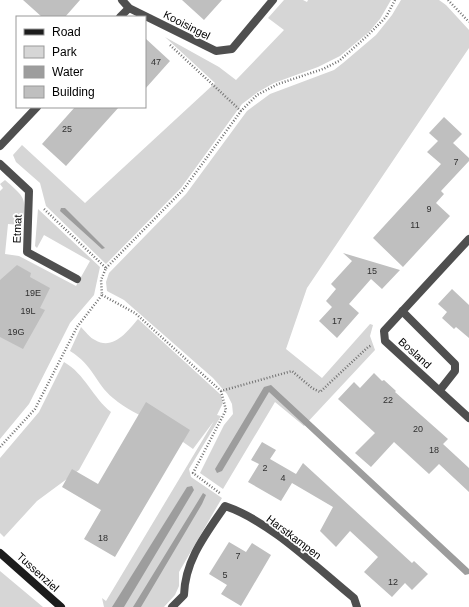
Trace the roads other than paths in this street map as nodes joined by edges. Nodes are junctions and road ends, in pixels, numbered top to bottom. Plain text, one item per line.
1 (122, 0) edge
2 (273, 0) edge
3 (129, 8) junction
4 (121, 16) edge
5 (145, 16) edge
6 (146, 16) edge
7 (36, 108) edge
8 (0, 148) edge
9 (0, 164) edge
10 (469, 239) edge
11 (77, 279) dead end
12 (402, 311) junction
13 (440, 390) junction
14 (469, 418) edge
15 (0, 553) edge
16 (61, 607) edge
17 (172, 607) edge
18 (357, 607) edge

1 - 3 street, Kooisingel
2 - 6 street, Kooisingel
3 - 4 street
3 - 5 street, Kooisingel
7 - 8 street
9 - 11 street, Etmat
10 - 12 street, Bosland
12 - 13 street, Bosland
12 - 13 street, Bosland
13 - 14 street, Bosland
15 - 16 street, Tussenziel
17 - 18 street, Harstkampen

